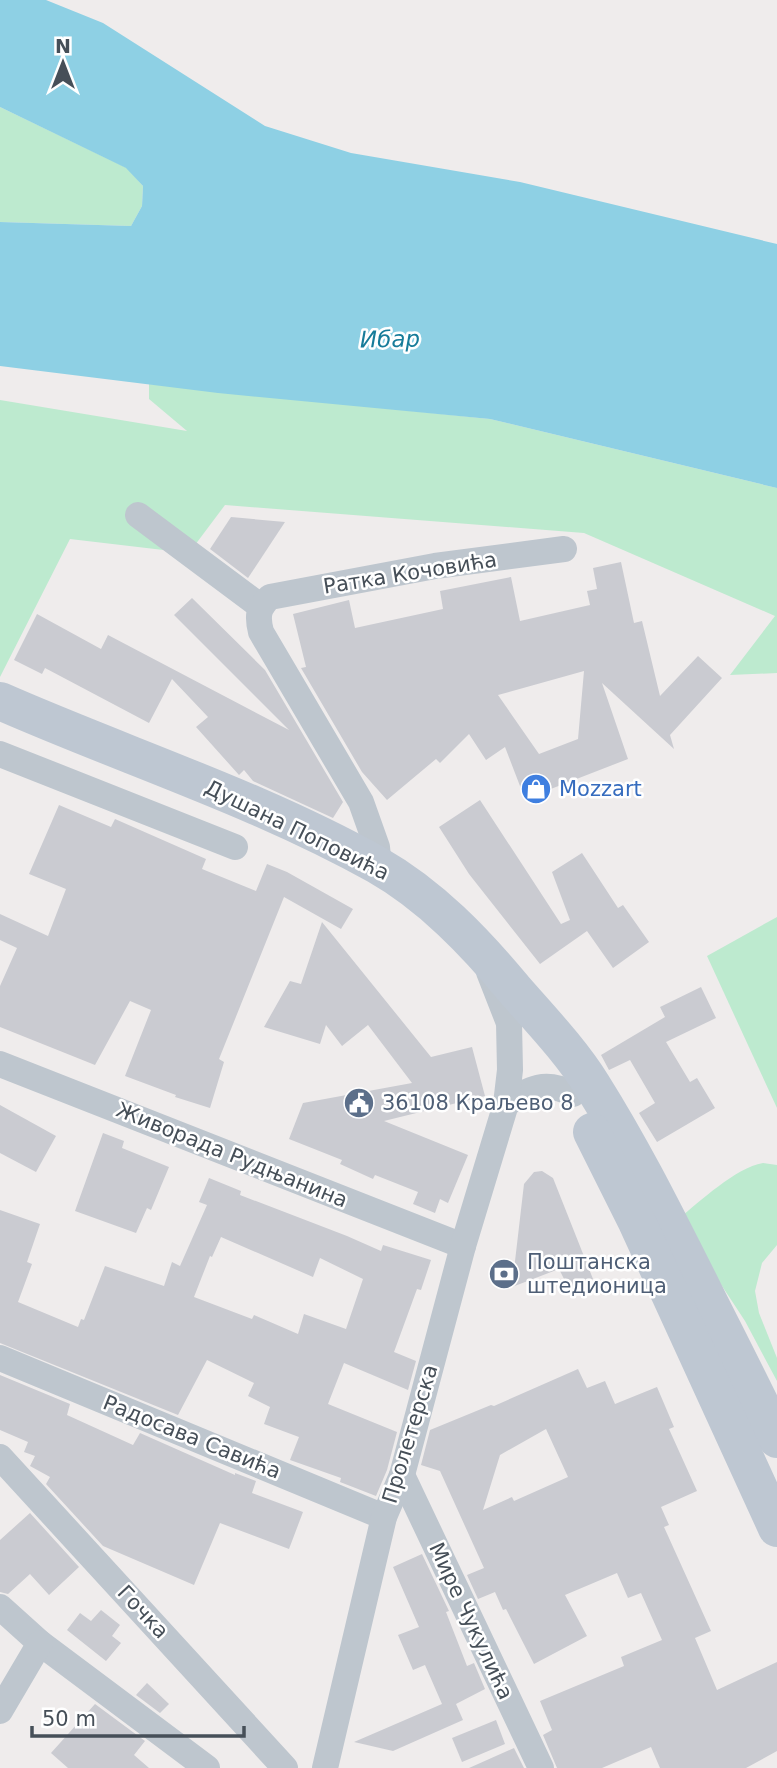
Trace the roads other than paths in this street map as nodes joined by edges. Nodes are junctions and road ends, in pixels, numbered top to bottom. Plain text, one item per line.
1 (138, 515) dead end
2 (564, 549) dead end
3 (260, 606) junction
4 (0, 679) edge
5 (0, 701) edge
6 (62, 729) junction
7 (0, 754) edge
8 (235, 847) dead end
9 (379, 866) junction
10 (481, 951) junction
11 (531, 1008) junction
12 (0, 1064) edge
13 (573, 1094) junction
14 (506, 1104) junction
15 (463, 1247) junction
16 (0, 1358) edge
17 (777, 1439) edge
18 (0, 1457) edge
19 (402, 1475) junction
20 (384, 1517) junction
21 (777, 1528) edge
22 (0, 1607) edge
23 (40, 1643) junction
24 (0, 1711) edge
25 (207, 1768) edge
26 (285, 1768) edge
27 (325, 1768) edge
28 (541, 1768) edge

1 - 3 street
2 - 3 street, Ратка Кочовића
3 - 9 street
4 - 6 main road, Душана Поповића
5 - 6 main road, Душана Поповића
6 - 9 main road, Душана Поповића
7 - 8 street, Душана Поповића
9 - 10 main road, Душана Поповића
10 - 11 main road, Душана Поповића
10 - 14 street, Пролетерска
11 - 13 main road, Душана Поповића
11 - 17 main road, Душана Поповића
12 - 15 street, Живорада Рудњанина
13 - 14 street
13 - 21 main road, Душана Поповића
14 - 15 street, Пролетерска
15 - 19 street, Пролетерска
16 - 20 street, Радосава Савића
18 - 26 street, Гочка
19 - 20 street, Пролетерска
19 - 28 street, Мире Чукулића
20 - 27 street, Пролетерска
22 - 23 street
23 - 24 street
23 - 25 street

